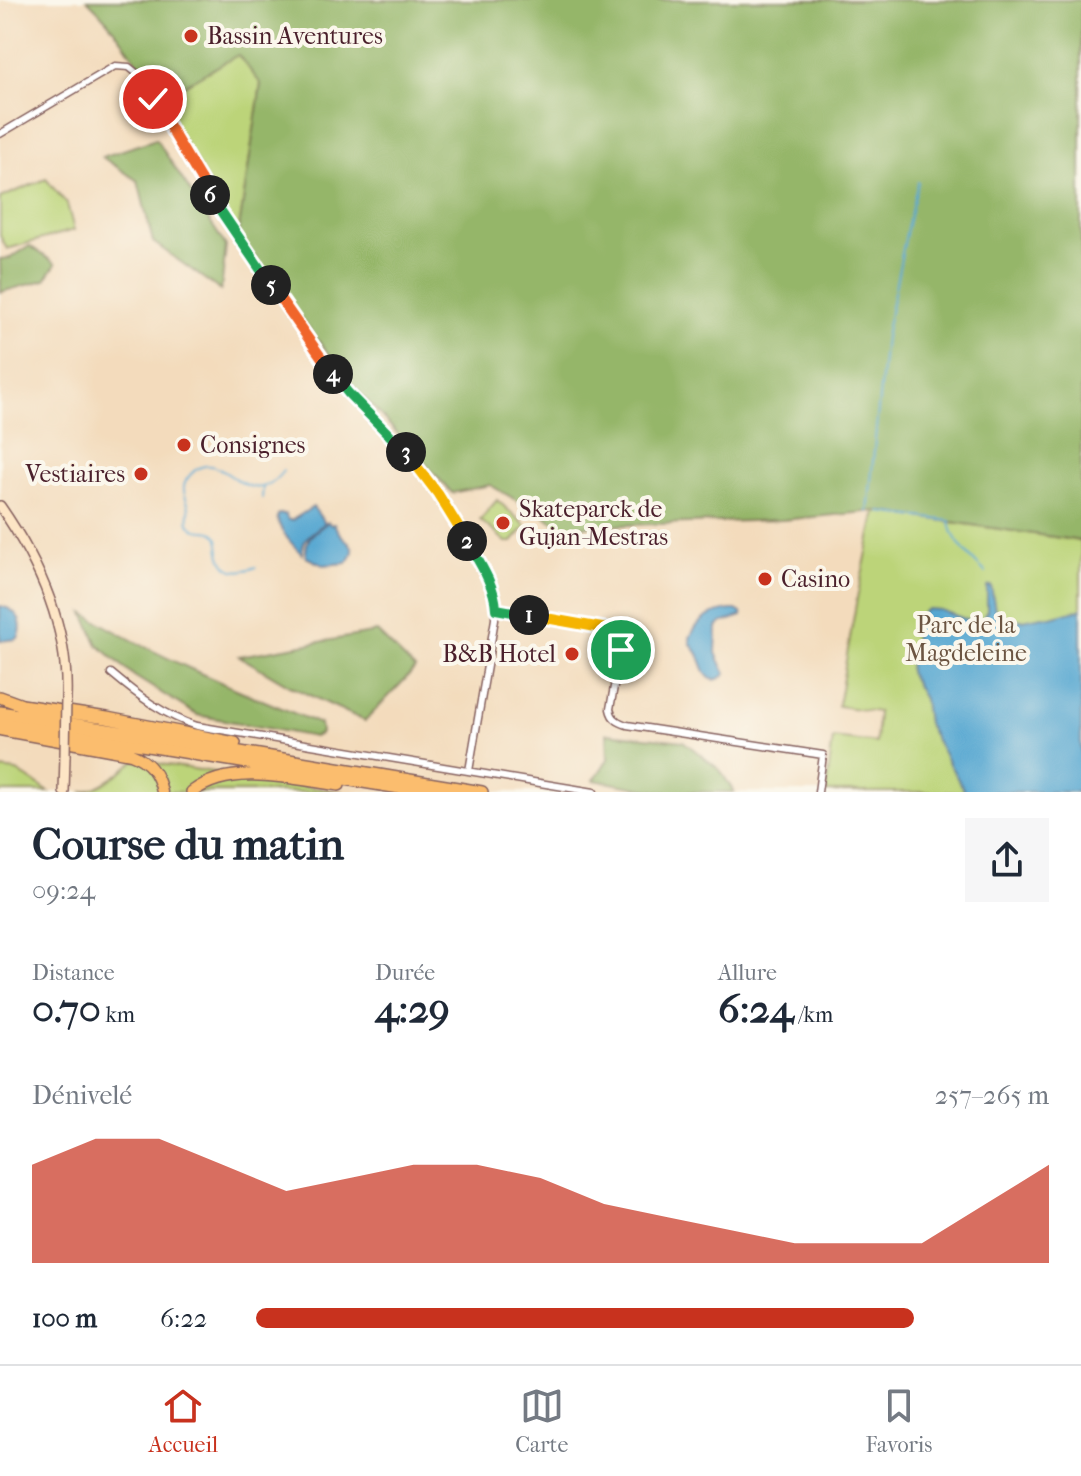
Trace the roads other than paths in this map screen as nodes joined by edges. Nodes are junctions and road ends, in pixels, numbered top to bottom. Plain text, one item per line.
1 (0, 134) edge
2 (1, 506) edge
3 (496, 609) junction
4 (111, 673) dead end
5 (0, 697) edge
6 (0, 712) edge
7 (0, 722) edge
8 (0, 730) edge
9 (193, 754) joint
10 (357, 771) junction
11 (469, 771) junction
12 (64, 792) edge
13 (162, 792) edge
14 (192, 792) edge
15 (386, 792) edge
16 (424, 792) edge
17 (482, 792) edge
18 (594, 792) edge
19 (818, 792) edge

1 - 3 street
2 - 12 main road, bridge
3 - 11 street
3 - 19 street
4 - 11 street
5 - 10 highway
6 - 10 highway
7 - 9 highway
8 - 13 highway
9 - 16 highway
10 - 17 highway
11 - 18 street
14 - 15 highway

